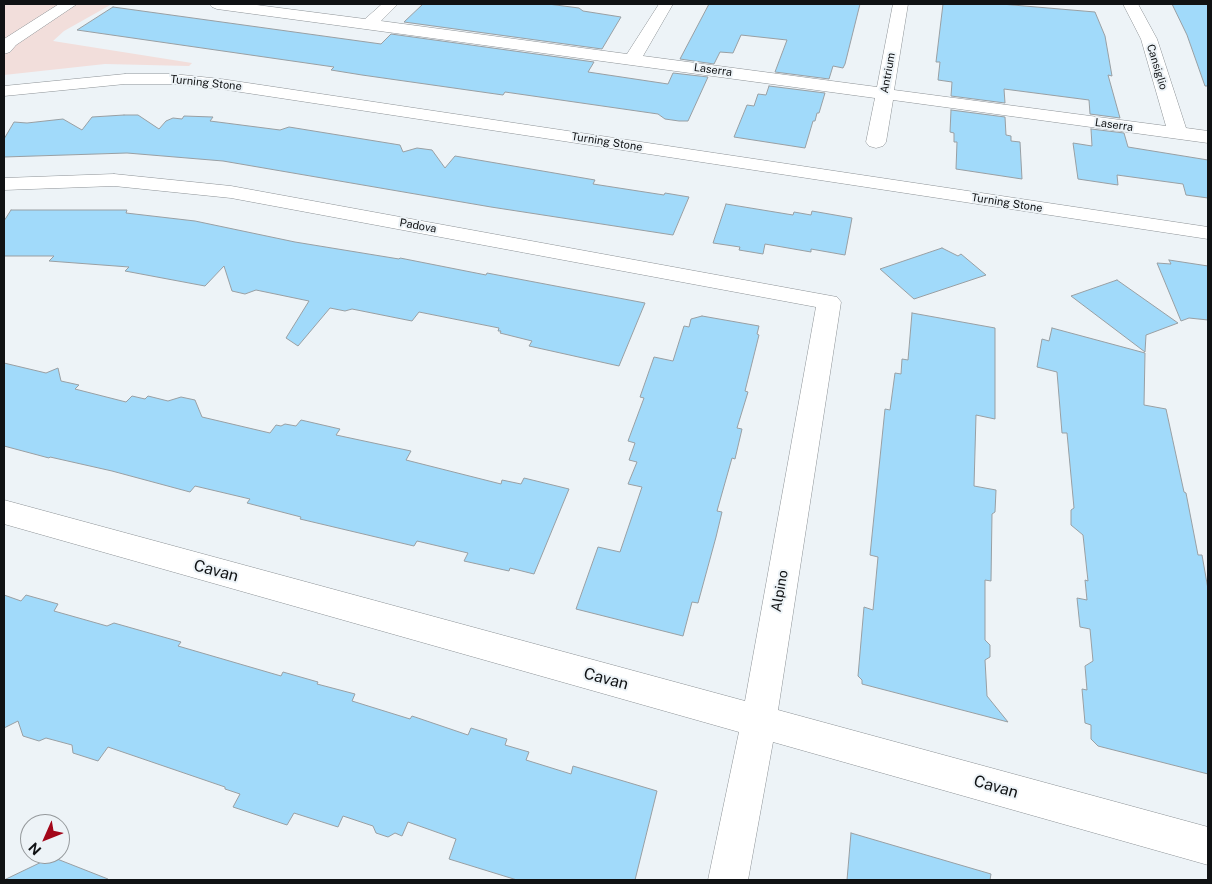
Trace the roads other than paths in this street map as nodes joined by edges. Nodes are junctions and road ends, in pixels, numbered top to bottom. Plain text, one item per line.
1 (69, 4) edge
2 (217, 4) edge
3 (391, 4) edge
4 (666, 4) edge
5 (901, 4) edge
6 (1131, 4) edge
7 (369, 24) junction
8 (4, 49) edge
9 (632, 60) junction
10 (4, 91) edge
11 (885, 94) junction
12 (1178, 133) junction
13 (1208, 137) edge
14 (876, 142) dead end
15 (4, 184) edge
16 (1208, 233) edge
17 (829, 302) joint
18 (4, 512) edge
19 (758, 721) junction
20 (1208, 846) edge
21 (728, 880) edge

1 - 8 street
2 - 7 street, Laserra
3 - 7 street
4 - 9 street
5 - 11 street, Antrium
6 - 12 street, Cansiglio
7 - 9 street, Laserra
9 - 11 street, Laserra
10 - 16 street, Turning Stone
11 - 12 street, Laserra
11 - 14 street, Antrium
12 - 13 street, Laserra
15 - 17 street, Padova
17 - 19 street, Alpino
18 - 19 street, Cavan
19 - 20 street, Cavan
19 - 21 street, Alpino

